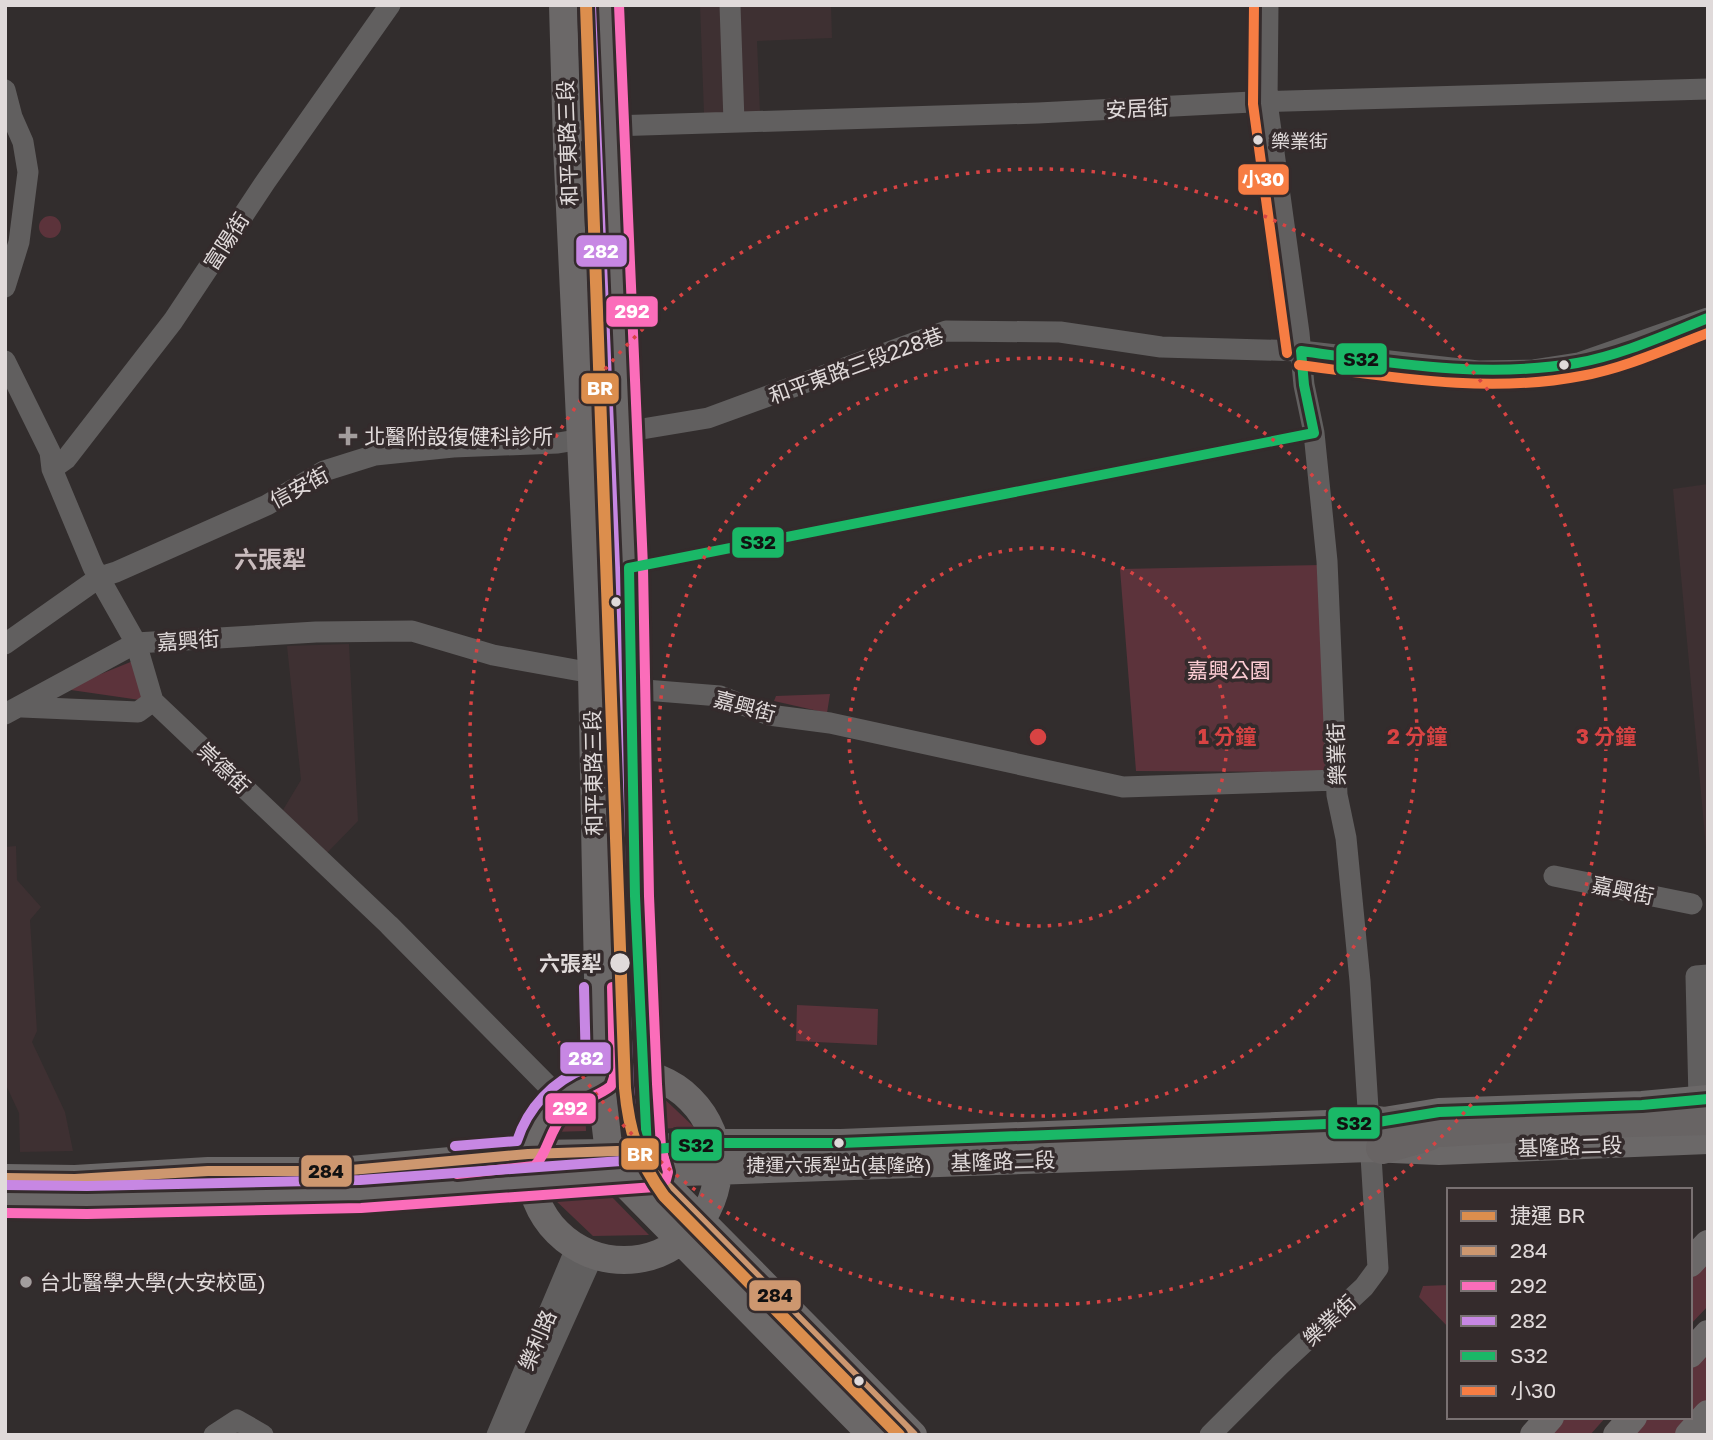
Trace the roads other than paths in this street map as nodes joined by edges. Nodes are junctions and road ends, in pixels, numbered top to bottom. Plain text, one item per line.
1 (390, 5) edge
2 (563, 5) edge
3 (605, 5) edge
4 (730, 5) edge
5 (1268, 5) edge
6 (1708, 89) edge
7 (5, 90) edge
8 (1267, 102) junction
9 (734, 122) junction
10 (611, 126) junction
11 (566, 133) junction
12 (5, 287) edge
13 (1708, 318) edge
14 (1301, 351) junction
15 (5, 361) edge
16 (624, 433) junction
17 (580, 439) junction
18 (52, 469) junction
19 (100, 577) junction
20 (136, 643) junction
21 (5, 644) edge
22 (592, 673) junction
23 (632, 687) junction
24 (153, 701) junction
25 (12, 711) edge
26 (1336, 780) junction
27 (1555, 876) dead end
28 (1692, 904) dead end
29 (1702, 976) edge
30 (644, 1075) junction
31 (600, 1077) junction
32 (560, 1098) junction
33 (1705, 1106) edge
34 (1374, 1135) junction
35 (1708, 1140) edge
36 (527, 1154) junction
37 (719, 1157) junction
38 (650, 1162) junction
39 (613, 1165) junction
40 (5, 1178) edge
41 (529, 1182) junction
42 (5, 1199) edge
43 (701, 1220) junction
44 (680, 1240) junction
45 (585, 1250) junction
46 (1708, 1334) edge
47 (1692, 1352) edge
48 (1708, 1415) edge
49 (1548, 1419) edge
50 (1631, 1419) edge
51 (214, 1435) edge
52 (262, 1435) edge
53 (497, 1435) edge
54 (512, 1435) edge
55 (872, 1435) edge
56 (913, 1435) edge
57 (1210, 1435) edge
58 (1534, 1435) edge
59 (1617, 1435) edge
60 (1689, 1435) edge

1 - 18 street, 富陽街
2 - 11 main road, 和平東路三段
3 - 10 main road, 和平東路三段
4 - 9 street
5 - 8 street, 樂業街
6 - 8 street, 安居街
7 - 12 street
8 - 9 street, 安居街
8 - 14 street, 樂業街
9 - 10 street, 安居街
10 - 11 street, 安居街
10 - 16 main road, 和平東路三段
11 - 17 main road, 和平東路三段
13 - 14 street, 和平東路三段228巷
14 - 16 street, 和平東路三段228巷
14 - 26 street, 樂業街
15 - 18 street
16 - 17 street, 信安街
16 - 23 main road, 和平東路三段
17 - 19 street, 信安街
17 - 22 main road, 和平東路三段
18 - 19 street
19 - 20 street
19 - 21 street, 信安街
20 - 22 street, 嘉興街
20 - 24 street
20 - 25 street, 嘉興街
22 - 23 street, 嘉興街
22 - 31 main road, 和平東路三段
23 - 26 street, 嘉興街
23 - 30 main road, 和平東路三段
24 - 25 street
24 - 32 street, 崇德街
26 - 34 street, 樂業街
27 - 28 street, 嘉興街
29 - 33 street
30 - 31 main road
30 - 37 main road
30 - 38 main road, 和平東路三段
31 - 32 main road
31 - 39 main road, 和平東路三段
32 - 36 main road
33 - 34 highway
33 - 34 main road, 基隆路二段
34 - 35 main road, 基隆路二段
34 - 37 main road, 基隆路二段
34 - 57 street, 樂業街
36 - 39 main road, 基隆路二段
36 - 40 main road, 基隆路二段
36 - 41 main road
37 - 38 main road, 基隆路二段
37 - 43 main road
38 - 39 main road, 基隆路二段
38 - 43 main road
39 - 41 main road, 基隆路二段
39 - 44 main road
41 - 42 main road, 基隆路二段
41 - 45 main road
43 - 44 main road
43 - 56 main road
44 - 45 main road
44 - 55 main road
45 - 53 street, 樂利路
45 - 54 street, 樂利路
46 - 47 main road
48 - 60 main road
49 - 58 main road
50 - 59 main road
51 - 52 street

